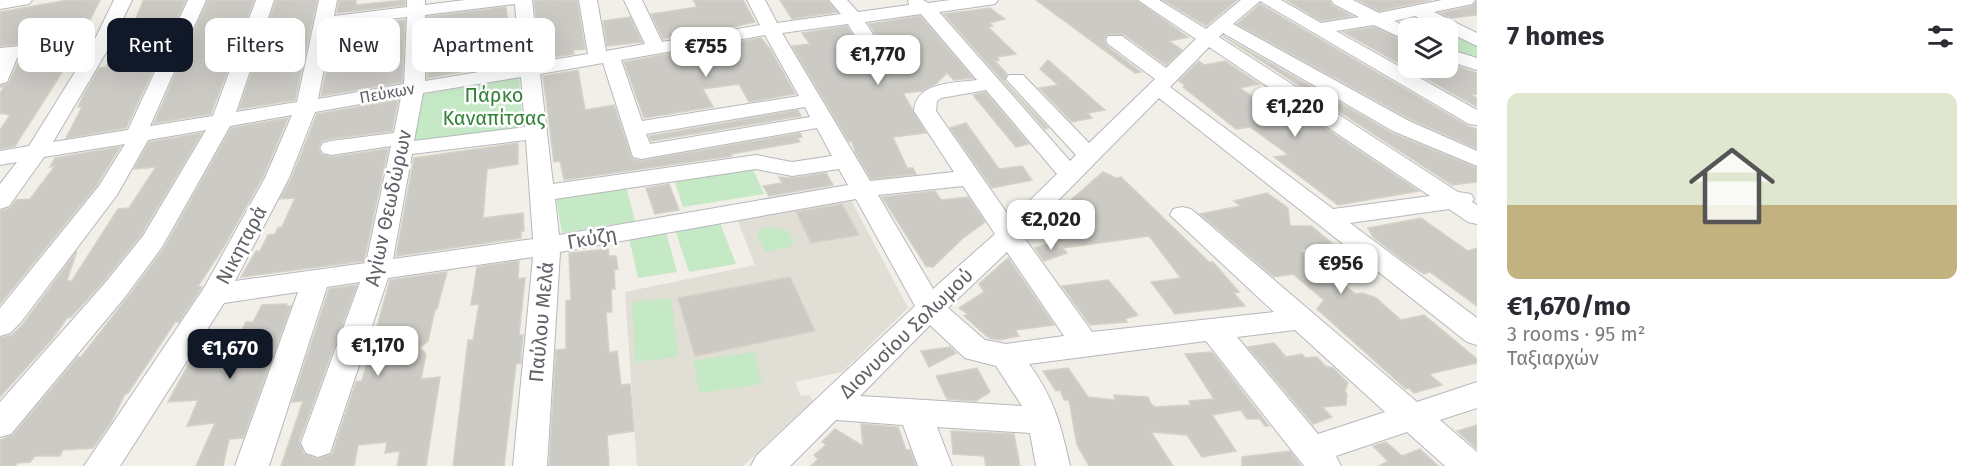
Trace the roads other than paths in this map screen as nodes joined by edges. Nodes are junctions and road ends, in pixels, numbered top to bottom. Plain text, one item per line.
1 (123, 0) edge
2 (197, 0) edge
3 (264, 0) edge
4 (509, 0) edge
5 (523, 0) edge
6 (588, 0) edge
7 (633, 0) edge
8 (756, 0) edge
9 (838, 0) edge
10 (869, 0) edge
11 (983, 0) edge
12 (989, 0) edge
13 (1147, 0) edge
14 (1252, 0) edge
15 (1268, 0) edge
16 (1340, 0) edge
17 (1465, 0) edge
18 (919, 4) edge
19 (416, 6) edge
20 (1477, 6) edge
21 (326, 11) edge
22 (1418, 11) junction
23 (882, 14) junction
24 (524, 18) edge
25 (854, 19) junction
26 (1377, 19) junction
27 (1318, 29) junction
28 (771, 30) junction
29 (1398, 30) edge
30 (1215, 31) junction
31 (1115, 40) dead end
32 (1477, 40) edge
33 (102, 44) junction
34 (656, 48) junction
35 (5, 54) edge
36 (604, 57) junction
37 (1458, 58) edge
38 (858, 62) dead end
39 (1477, 64) edge
40 (555, 65) edge
41 (510, 72) edge
42 (528, 72) edge
43 (0, 78) edge
44 (1016, 80) dead end
45 (992, 83) junction
46 (1163, 83) junction
47 (412, 88) junction
48 (811, 100) junction
49 (306, 106) junction
50 (1477, 119) edge
51 (222, 121) junction
52 (823, 121) junction
53 (634, 129) junction
54 (536, 132) junction
55 (137, 135) junction
56 (402, 144) junction
57 (331, 148) dead end
58 (37, 152) junction
59 (641, 152) junction
60 (1089, 156) junction
61 (0, 158) edge
62 (1477, 159) edge
63 (846, 160) junction
64 (1070, 175) junction
65 (648, 177) junction
66 (969, 178) junction
67 (863, 190) junction
68 (543, 193) junction
69 (1465, 199) edge
70 (0, 201) edge
71 (1182, 215) dead end
72 (1477, 216) edge
73 (1329, 218) junction
74 (1009, 235) junction
75 (547, 246) junction
76 (376, 272) junction
77 (316, 280) junction
78 (215, 294) junction
79 (930, 308) junction
80 (1301, 319) junction
81 (0, 325) edge
82 (1214, 330) junction
83 (1477, 334) edge
84 (1085, 344) junction
85 (1006, 356) junction
86 (1477, 395) edge
87 (828, 407) junction
88 (915, 414) junction
89 (1413, 417) junction
90 (1044, 421) junction
91 (0, 424) edge
92 (318, 444) dead end
93 (1317, 458) edge
94 (101, 466) edge
95 (252, 466) edge
96 (530, 466) edge
97 (768, 466) edge
98 (935, 466) edge
99 (1053, 466) edge
100 (1469, 466) edge

1 - 33 street
2 - 55 street
3 - 51 street
4 - 19 street
5 - 24 street, Παύλου Μελά
6 - 36 street
7 - 34 street
8 - 28 street
9 - 25 street
10 - 23 street
11 - 12 street, Πεύκων
11 - 18 street, Πεύκων
13 - 30 street
14 - 30 street, Διονυσίου Σολωμού
15 - 27 street
16 - 26 street
17 - 20 street
17 - 22 street
18 - 23 street, Πεύκων
18 - 45 street
19 - 21 street
19 - 47 street, Αγίων Θεωδώρων
21 - 49 street, Νικηταρά
22 - 26 street
22 - 32 street
23 - 25 street, Πεύκων
25 - 28 street, Πεύκων
25 - 38 street
26 - 27 street
26 - 29 street
27 - 50 street
28 - 34 street, Πεύκων
28 - 48 street
30 - 46 street, Διονυσίου Σολωμού
30 - 62 street
30 - 69 street
31 - 46 street
33 - 35 street
33 - 58 street
34 - 36 street, Πεύκων
35 - 43 street
36 - 40 street, Πεύκων
36 - 53 street
37 - 39 street
41 - 47 street, Πεύκων
42 - 54 street, Παύλου Μελά
44 - 60 street
45 - 64 street
45 - 66 street
46 - 60 street, Διονυσίου Σολωμού
46 - 73 street
47 - 49 street, Πεύκων
47 - 56 street, Αγίων Θεωδώρων
48 - 52 street
48 - 53 street
49 - 51 street, Πεύκων
49 - 78 street, Νικηταρά
51 - 55 street, Πεύκων
51 - 91 street
52 - 59 street
52 - 63 street
53 - 59 street
54 - 56 street
54 - 68 street, Παύλου Μελά
55 - 58 street, Πεύκων
55 - 81 street
56 - 57 street
56 - 76 street, Αγίων Θεωδώρων
58 - 61 street, Πεύκων
58 - 70 street
59 - 65 street
60 - 64 street, Διονυσίου Σολωμού
63 - 65 street
63 - 67 street
64 - 74 street, Διονυσίου Σολωμού
65 - 68 street
66 - 67 street, Γκύζη
66 - 74 street
67 - 75 street, Γκύζη
67 - 79 street
68 - 75 street, Παύλου Μελά
69 - 72 street
69 - 73 street
71 - 80 street
73 - 83 street
74 - 79 street, Διονυσίου Σολωμού
74 - 84 street
75 - 76 street, Γκύζη
75 - 96 street, Παύλου Μελά
76 - 77 street, Γκύζη
76 - 92 street, Αγίων Θεωδώρων
77 - 78 street, Γκύζη
77 - 95 street
78 - 94 street, Νικηταρά
79 - 85 street
79 - 87 street, Διονυσίου Σολωμού
80 - 82 street
80 - 89 street
82 - 84 street
82 - 93 street
84 - 85 street
85 - 90 street
86 - 89 street
87 - 88 street
87 - 97 street, Διονυσίου Σολωμού
88 - 90 street
88 - 98 street
89 - 93 street
89 - 100 street
90 - 99 street

